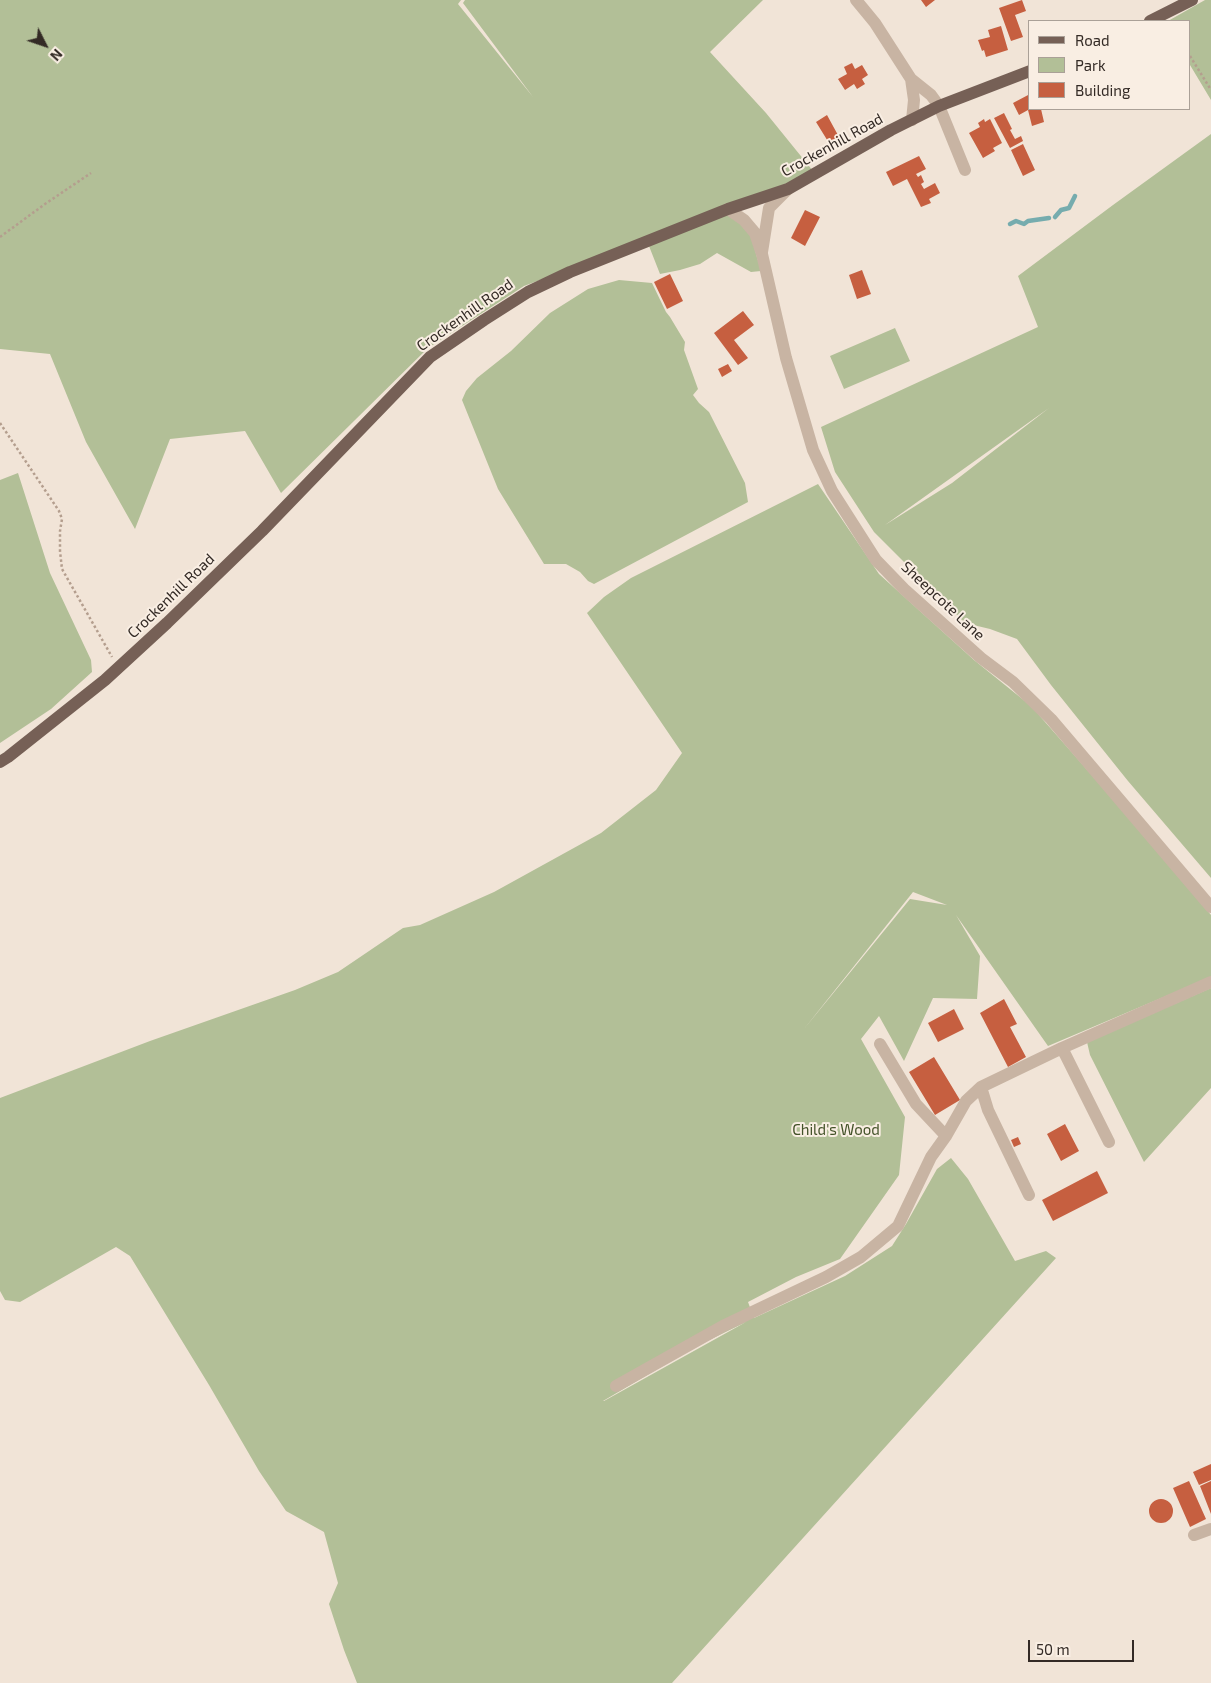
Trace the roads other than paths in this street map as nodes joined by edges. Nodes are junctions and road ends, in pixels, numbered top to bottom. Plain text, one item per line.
1 (856, 0) edge
2 (1192, 0) edge
3 (1152, 20) edge
4 (1028, 72) edge
5 (911, 79) junction
6 (939, 106) junction
7 (912, 120) junction
8 (965, 170) dead end
9 (788, 189) junction
10 (728, 209) junction
11 (762, 254) junction
12 (0, 762) edge
13 (1211, 907) edge
14 (1211, 982) edge
15 (880, 1044) dead end
16 (1062, 1048) junction
17 (981, 1087) junction
18 (946, 1136) junction
19 (1109, 1142) dead end
20 (1029, 1195) dead end
21 (616, 1386) dead end
22 (1211, 1529) edge
23 (1194, 1535) dead end

1 - 5 street
2 - 3 main road
4 - 6 main road, Crockenhill Road
5 - 6 street
5 - 7 street
6 - 7 main road, Crockenhill Road
6 - 8 street
7 - 9 main road, Crockenhill Road
9 - 10 main road, Crockenhill Road
9 - 11 street, Sheepcote Lane
10 - 11 street, Sheepcote Lane
10 - 12 main road, Crockenhill Road
11 - 13 street, Sheepcote Lane
14 - 16 street
15 - 18 street
16 - 17 street
16 - 19 street
17 - 18 street
17 - 20 street
18 - 21 street
22 - 23 street

